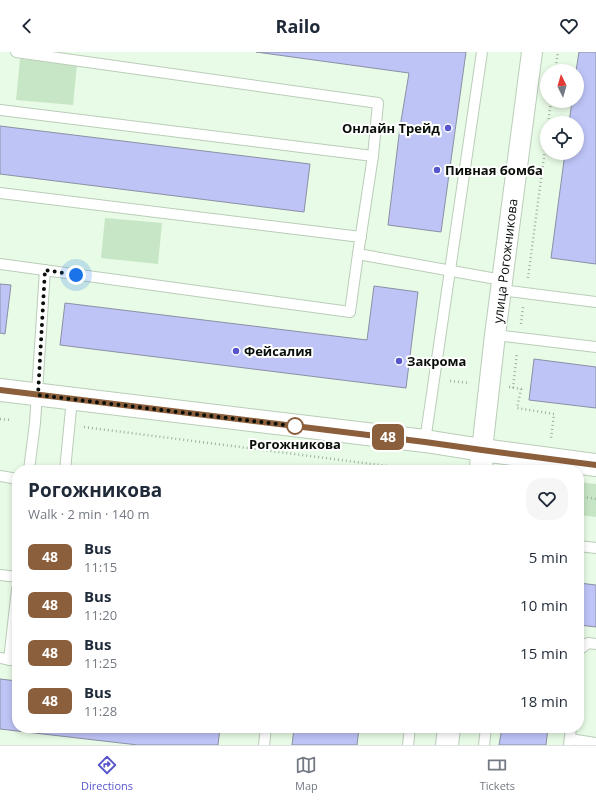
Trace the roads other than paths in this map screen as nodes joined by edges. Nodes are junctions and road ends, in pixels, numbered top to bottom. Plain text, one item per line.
1 (16, 52) edge
2 (482, 52) edge
3 (532, 52) edge
4 (0, 110) edge
5 (373, 156) junction
6 (0, 193) edge
7 (361, 237) junction
8 (358, 254) junction
9 (0, 264) edge
10 (45, 270) junction
11 (450, 271) junction
12 (501, 285) junction
13 (596, 302) edge
14 (495, 335) junction
15 (596, 347) edge
16 (0, 390) edge
17 (38, 395) junction
18 (72, 399) junction
19 (425, 442) junction
20 (481, 460) edge
21 (30, 465) edge
22 (65, 465) edge
23 (596, 465) edge
24 (0, 476) edge
25 (12, 477) edge
26 (584, 547) edge
27 (596, 548) edge
28 (0, 575) edge
29 (12, 576) edge
30 (12, 633) edge
31 (596, 644) edge
32 (584, 646) edge
33 (9, 660) edge
34 (265, 733) edge
35 (409, 733) edge
36 (448, 733) edge
37 (485, 733) edge
38 (569, 742) edge
39 (596, 743) edge
40 (264, 745) edge
41 (408, 745) edge
42 (447, 745) edge
43 (484, 745) edge

1 - 5 lane
2 - 11 lane
3 - 12 street, улица Рогожникова
4 - 5 lane
5 - 7 lane
6 - 7 lane
7 - 8 lane
8 - 10 lane
8 - 11 lane
9 - 10 lane
10 - 17 lane
11 - 12 lane
11 - 19 lane
12 - 13 lane
12 - 14 street, улица Рогожникова
14 - 15 lane
14 - 20 street, улица Рогожникова
16 - 17 main road
17 - 18 main road
17 - 21 lane
18 - 19 main road
18 - 22 lane
19 - 20 main road
20 - 23 main road
24 - 25 lane
26 - 27 lane
28 - 29 lane
30 - 33 lane
31 - 32 lane
34 - 40 lane
35 - 41 lane
36 - 42 main road
37 - 43 lane
38 - 39 lane

